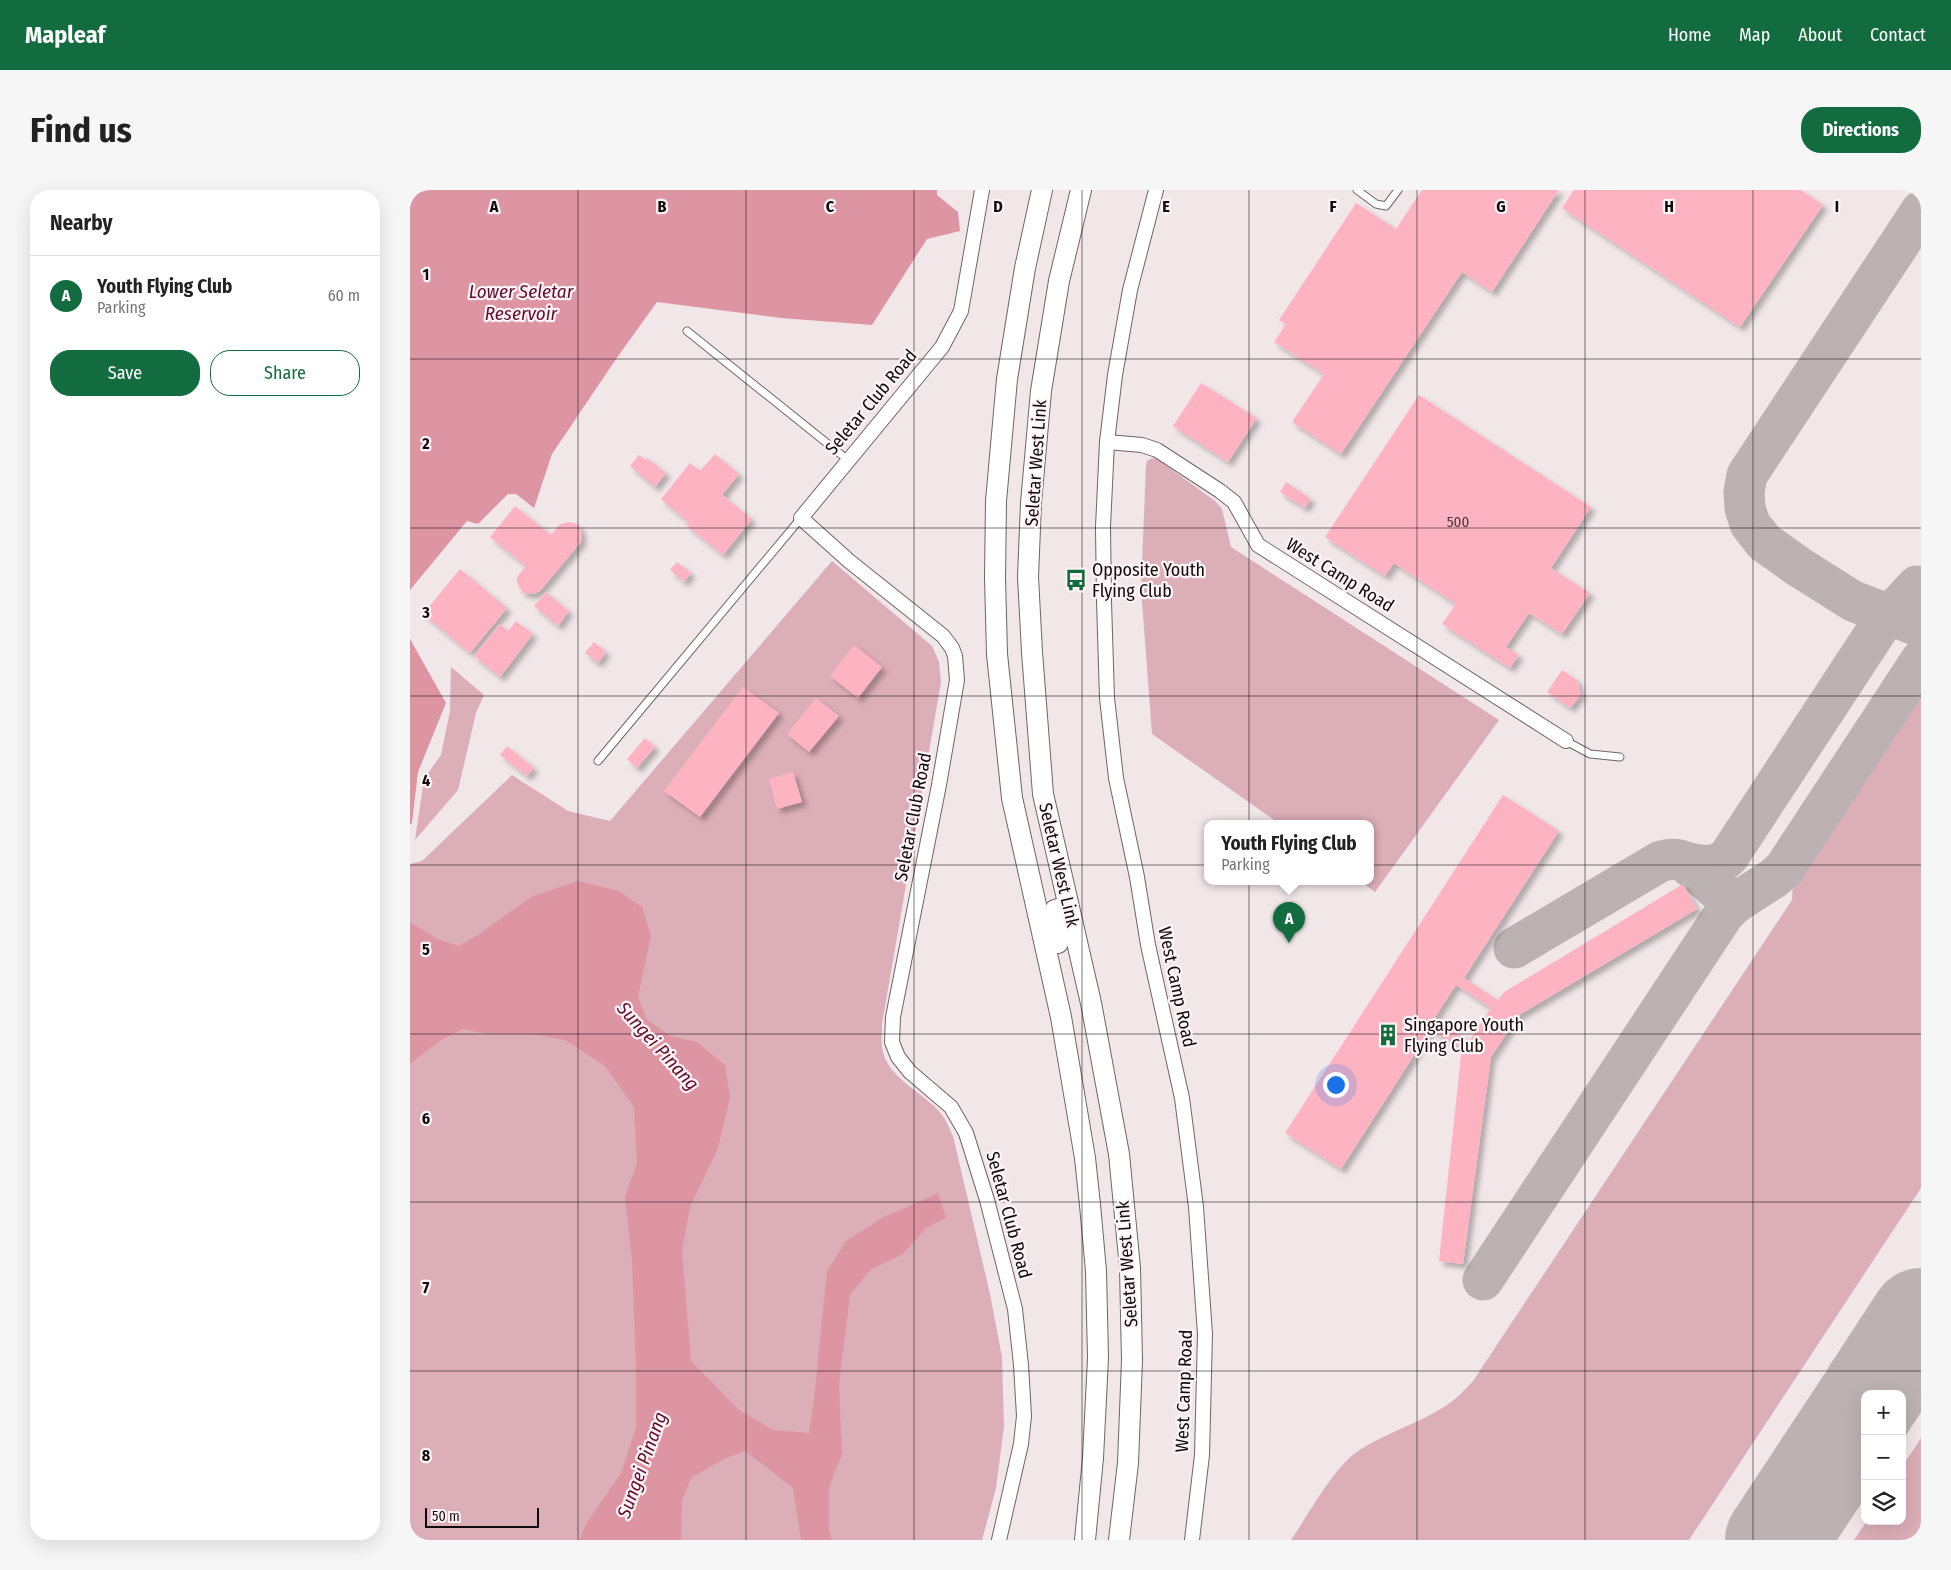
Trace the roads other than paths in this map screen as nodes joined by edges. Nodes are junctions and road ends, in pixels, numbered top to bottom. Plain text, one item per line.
1 (982, 190) edge
2 (1042, 190) edge
3 (1081, 190) edge
4 (1156, 190) edge
5 (1357, 190) edge
6 (1398, 190) edge
7 (687, 331) dead end
8 (1107, 442) junction
9 (848, 460) junction
10 (801, 518) junction
11 (1566, 741) joint
12 (1620, 757) dead end
13 (598, 761) dead end
14 (1068, 906) junction
15 (1061, 1017) junction
16 (999, 1540) edge
17 (1085, 1540) edge
18 (1119, 1540) edge
19 (1192, 1540) edge

1 - 9 street, Seletar Club Road
2 - 15 main road, Seletar West Link
3 - 14 main road, Seletar West Link
4 - 8 street, West Camp Road
5 - 6 lane
7 - 9 lane
8 - 11 street, West Camp Road
8 - 19 street, West Camp Road
9 - 10 street, Seletar Club Road
10 - 13 lane
10 - 16 street, Seletar Club Road
11 - 12 lane
14 - 15 main road
14 - 18 main road, Seletar West Link
15 - 17 main road, Seletar West Link

